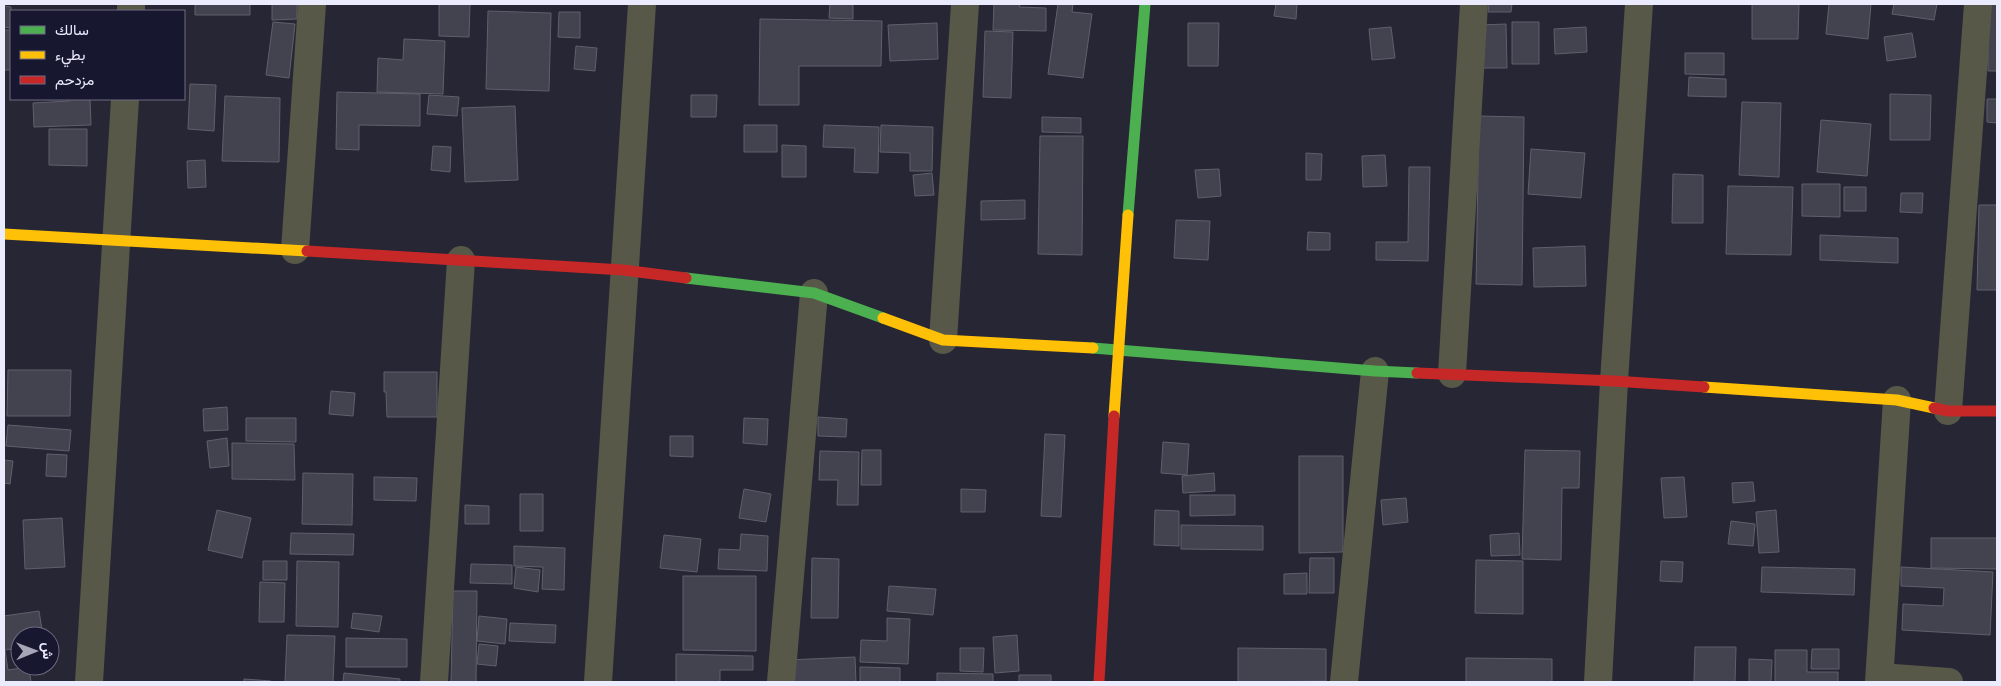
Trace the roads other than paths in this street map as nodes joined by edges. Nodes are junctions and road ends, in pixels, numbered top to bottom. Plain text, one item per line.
1 (312, 4) edge
2 (642, 4) edge
3 (965, 4) edge
4 (1145, 4) edge
5 (1474, 4) edge
6 (1639, 4) edge
7 (1978, 4) edge
8 (125, 100) edge
9 (4, 234) edge
10 (117, 239) junction
11 (295, 250) junction
12 (460, 260) junction
13 (623, 270) junction
14 (814, 293) junction
15 (943, 340) junction
16 (1118, 349) junction
17 (1375, 371) junction
18 (1452, 374) junction
19 (1614, 382) junction
20 (1898, 400) junction
21 (1948, 411) junction
22 (1997, 411) edge
23 (1880, 680) edge
24 (89, 682) edge
25 (434, 682) edge
26 (598, 682) edge
27 (780, 682) edge
28 (1099, 682) edge
29 (1344, 682) edge
30 (1598, 682) edge
31 (1949, 682) edge

1 - 11 street
2 - 13 street
3 - 15 street
4 - 16 street
5 - 18 street
6 - 19 street
7 - 21 street
8 - 10 street
9 - 10 street
10 - 11 street
10 - 24 street
11 - 12 street
12 - 13 street
12 - 25 street
13 - 14 street
13 - 26 street
14 - 15 street
14 - 27 street
15 - 16 street
16 - 17 street
16 - 28 street
17 - 18 street
17 - 29 street
18 - 19 street
19 - 20 street
19 - 30 street
20 - 21 street
20 - 23 street
21 - 22 street
23 - 31 street

